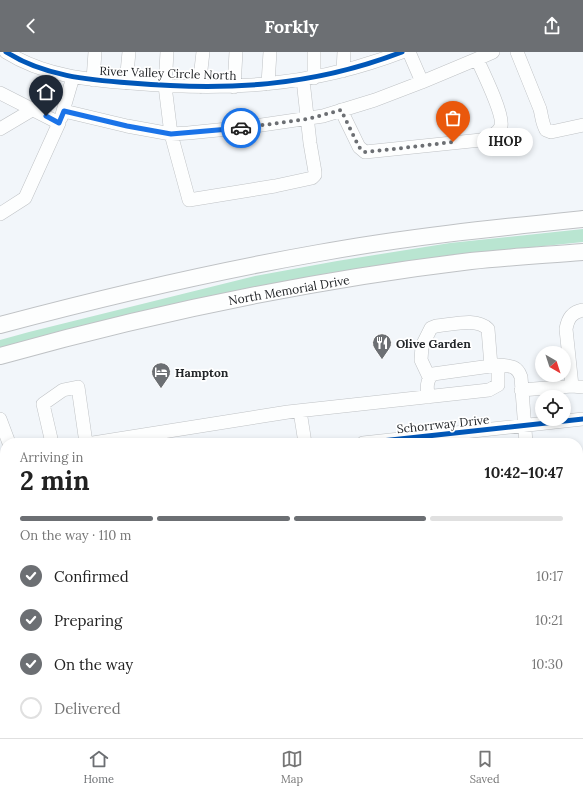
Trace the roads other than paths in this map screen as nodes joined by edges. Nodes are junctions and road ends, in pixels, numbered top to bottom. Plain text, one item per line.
1 (6, 52) edge
2 (95, 52) edge
3 (129, 52) edge
4 (167, 52) edge
5 (203, 52) edge
6 (236, 52) edge
7 (270, 52) edge
8 (314, 52) edge
9 (344, 52) edge
10 (402, 52) edge
11 (408, 52) edge
12 (494, 52) edge
13 (517, 52) edge
14 (384, 55) edge
15 (477, 59) junction
16 (343, 71) junction
17 (72, 77) junction
18 (309, 79) junction
19 (92, 80) junction
20 (422, 82) junction
21 (126, 83) junction
22 (268, 84) junction
23 (165, 86) junction
24 (199, 87) junction
25 (234, 87) junction
26 (0, 94) edge
27 (32, 110) junction
28 (341, 110) junction
29 (61, 117) junction
30 (308, 119) junction
31 (583, 125) edge
32 (0, 129) edge
33 (171, 134) junction
34 (0, 214) edge
35 (583, 219) edge
36 (583, 252) edge
37 (583, 310) edge
38 (0, 325) edge
39 (0, 356) edge
40 (494, 365) junction
41 (429, 377) junction
42 (521, 383) junction
43 (577, 387) edge
44 (428, 397) junction
45 (300, 411) junction
46 (0, 419) edge
47 (583, 420) edge
48 (524, 425) junction
49 (7, 438) edge
50 (51, 438) edge
51 (85, 438) edge
52 (125, 438) edge
53 (303, 438) edge
54 (410, 438) edge
55 (525, 438) edge

1 - 17 street, River Valley Circle North
2 - 19 street
3 - 21 street
4 - 23 street
5 - 24 street
6 - 25 street
7 - 22 street
8 - 18 street
9 - 16 street
10 - 14 street, River Valley Circle North
11 - 20 street
12 - 15 street
13 - 31 street
14 - 16 street, River Valley Circle North
15 - 20 street
15 - 28 street
16 - 18 street, River Valley Circle North
17 - 19 street, River Valley Circle North
17 - 29 street
18 - 22 street, River Valley Circle North
18 - 30 street
19 - 21 street, River Valley Circle North
20 - 28 street
21 - 23 street, River Valley Circle North
22 - 25 street, River Valley Circle North
23 - 24 street, River Valley Circle North
23 - 33 street
24 - 25 street, River Valley Circle North
26 - 27 street
27 - 29 street
27 - 32 street
28 - 30 street
29 - 33 street
29 - 34 street
30 - 33 street
30 - 33 street
35 - 38 main road
36 - 39 main road, North Memorial Drive
37 - 43 street
40 - 41 street
40 - 41 street
40 - 42 street
40 - 44 street
41 - 44 street
42 - 43 street
42 - 48 street
44 - 45 street
45 - 52 street
45 - 53 street
46 - 49 street
47 - 48 street, Schorrway Drive
48 - 54 street, Schorrway Drive
48 - 55 street
50 - 51 street

